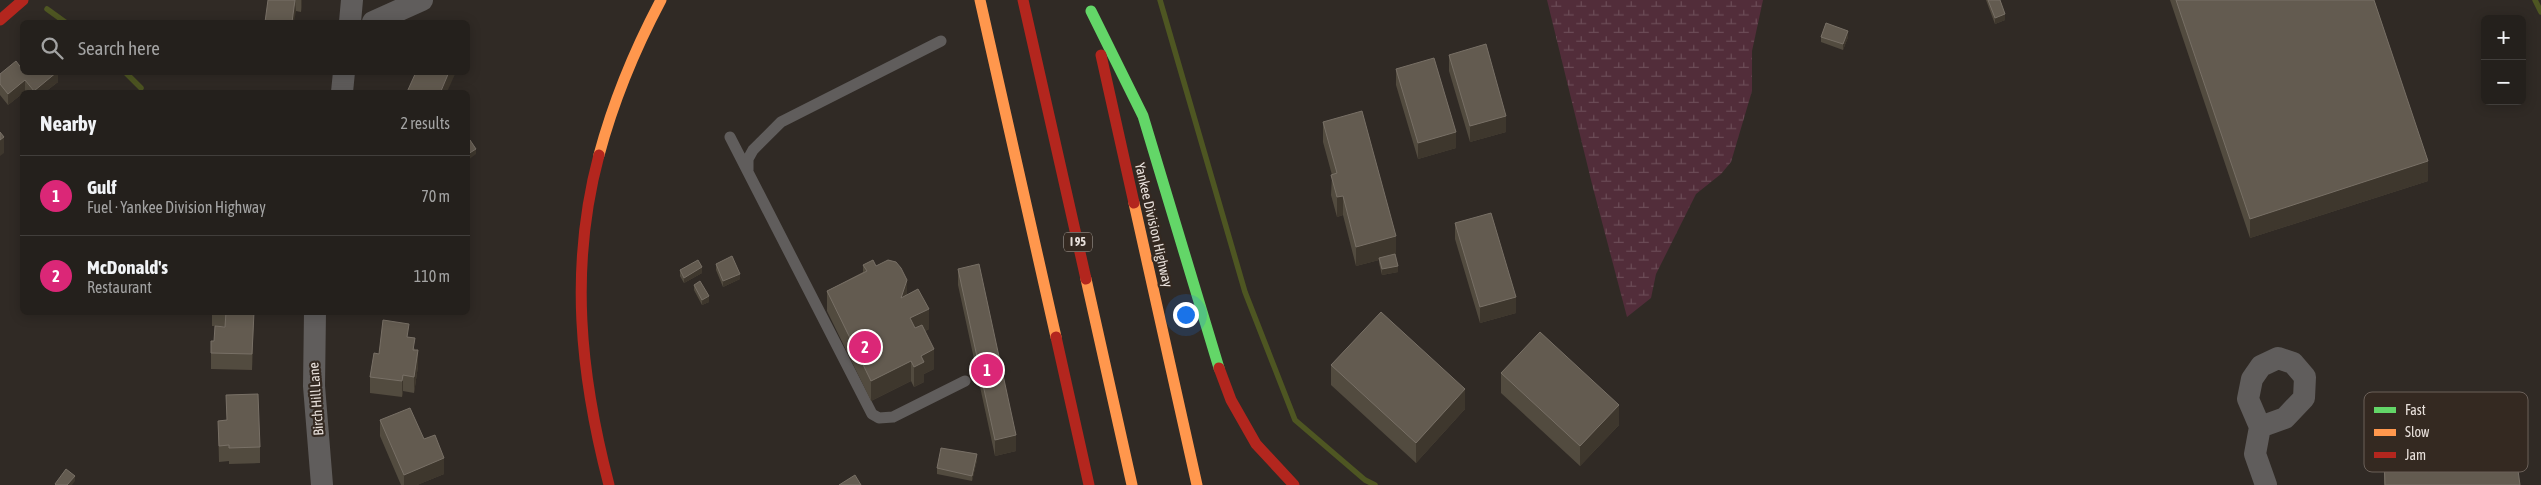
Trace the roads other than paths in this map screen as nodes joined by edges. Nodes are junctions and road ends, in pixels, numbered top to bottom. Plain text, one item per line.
1 (23, 0) edge
2 (352, 0) edge
3 (422, 0) edge
4 (661, 0) edge
5 (980, 0) edge
6 (1023, 0) edge
7 (1090, 6) edge
8 (0, 20) edge
9 (350, 20) edge
10 (377, 20) edge
11 (941, 41) dead end
12 (344, 75) edge
13 (342, 90) edge
14 (730, 137) dead end
15 (750, 175) junction
16 (315, 315) edge
17 (965, 382) dead end
18 (2260, 427) dead end
19 (322, 485) edge
20 (609, 485) edge
21 (1089, 485) edge
22 (1132, 485) edge
23 (1197, 485) edge
24 (1294, 485) edge
25 (2266, 485) edge

1 - 8 main road
2 - 9 street
3 - 10 street
4 - 20 main road
5 - 21 main road
6 - 22 main road, I 95
7 - 23 main road, Yankee Division Highway
7 - 24 main road
11 - 15 lane
12 - 13 street
14 - 15 lane
15 - 17 lane
16 - 19 street, Birch Hill Lane
18 - 25 street

